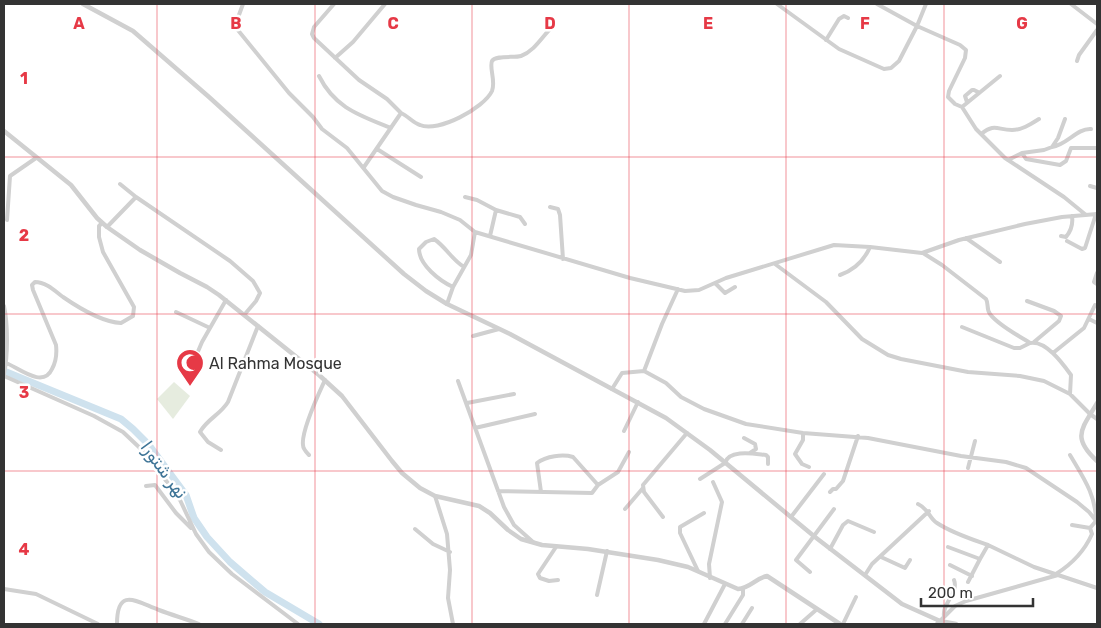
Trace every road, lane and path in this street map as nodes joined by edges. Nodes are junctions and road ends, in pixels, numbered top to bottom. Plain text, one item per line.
1 (83, 4) edge
2 (243, 4) edge
3 (334, 4) edge
4 (385, 4) edge
5 (777, 4) edge
6 (877, 4) edge
7 (926, 4) edge
8 (1072, 4) edge
9 (848, 18) dead end
10 (1097, 24) edge
11 (554, 25) dead end
12 (917, 26) junction
13 (1097, 30) edge
14 (826, 40) junction
15 (335, 58) junction
16 (1077, 61) dead end
17 (319, 76) dead end
18 (1000, 76) dead end
19 (962, 106) junction
20 (401, 113) junction
21 (1039, 119) dead end
22 (1065, 120) dead end
23 (390, 128) junction
24 (1091, 129) dead end
25 (4, 131) edge
26 (981, 134) junction
27 (1052, 146) junction
28 (1097, 148) edge
29 (378, 149) junction
30 (1022, 153) junction
31 (36, 158) junction
32 (1008, 160) junction
33 (364, 167) junction
34 (4, 176) edge
35 (10, 176) junction
36 (421, 177) dead end
37 (120, 184) dead end
38 (1090, 186) dead end
39 (1097, 188) edge
40 (136, 197) junction
41 (465, 197) dead end
42 (550, 207) dead end
43 (496, 210) junction
44 (1086, 214) junction
45 (1096, 214) edge
46 (1072, 216) junction
47 (7, 220) dead end
48 (102, 223) junction
49 (524, 224) dead end
50 (107, 227) junction
51 (475, 232) junction
52 (490, 236) junction
53 (1061, 236) dead end
54 (966, 238) junction
55 (1067, 241) dead end
56 (870, 247) junction
57 (922, 253) junction
58 (563, 259) junction
59 (1000, 262) dead end
60 (775, 264) junction
61 (464, 267) junction
62 (1097, 273) edge
63 (840, 275) dead end
64 (715, 283) junction
65 (1097, 284) edge
66 (453, 287) junction
67 (734, 287) dead end
68 (678, 289) junction
69 (226, 300) junction
70 (1027, 301) dead end
71 (447, 304) junction
72 (4, 306) edge
73 (1097, 306) edge
74 (176, 312) dead end
75 (245, 314) junction
76 (1089, 319) junction
77 (1097, 323) edge
78 (258, 326) junction
79 (962, 327) dead end
80 (210, 328) junction
81 (499, 329) junction
82 (473, 336) dead end
83 (1032, 343) junction
84 (1053, 353) junction
85 (4, 371) edge
86 (644, 371) junction
87 (188, 374) dead end
88 (325, 380) junction
89 (458, 381) dead end
90 (612, 389) junction
91 (514, 394) dead end
92 (1070, 394) junction
93 (638, 402) junction
94 (467, 403) junction
95 (1097, 403) edge
96 (535, 414) dead end
97 (1090, 414) junction
98 (1097, 418) edge
99 (475, 428) junction
100 (624, 431) dead end
101 (687, 433) junction
102 (803, 433) junction
103 (858, 436) junction
104 (744, 438) dead end
105 (976, 441) dead end
106 (221, 450) dead end
107 (629, 452) dead end
108 (746, 454) junction
109 (309, 455) dead end
110 (1070, 455) dead end
111 (970, 458) junction
112 (1097, 461) edge
113 (725, 463) junction
114 (768, 464) dead end
115 (809, 467) dead end
116 (968, 468) dead end
117 (824, 474) dead end
118 (700, 479) dead end
119 (713, 482) dead end
120 (598, 485) junction
121 (146, 486) dead end
122 (643, 488) junction
123 (498, 491) junction
124 (542, 492) junction
125 (830, 492) dead end
126 (435, 496) junction
127 (918, 504) dead end
128 (625, 509) dead end
129 (834, 509) dead end
130 (928, 511) junction
131 (704, 513) dead end
132 (663, 517) dead end
133 (791, 517) junction
134 (1097, 522) edge
135 (1072, 525) dead end
136 (1090, 528) junction
137 (416, 529) dead end
138 (874, 532) dead end
139 (196, 534) junction
140 (815, 537) junction
141 (535, 543) junction
142 (988, 545) junction
143 (556, 547) junction
144 (948, 547) dead end
145 (830, 549) junction
146 (450, 552) junction
147 (607, 552) junction
148 (881, 557) junction
149 (980, 559) junction
150 (910, 560) dead end
151 (950, 565) dead end
152 (698, 571) junction
153 (810, 572) dead end
154 (1057, 574) junction
155 (865, 575) junction
156 (972, 576) junction
157 (710, 578) junction
158 (558, 580) dead end
159 (954, 580) dead end
160 (968, 582) dead end
161 (725, 584) junction
162 (1097, 588) edge
163 (4, 589) edge
164 (743, 589) junction
165 (596, 595) dead end
166 (856, 597) dead end
167 (752, 608) dead end
168 (816, 610) junction
169 (944, 616) junction
170 (939, 623) edge
171 (98, 624) edge
172 (117, 624) edge
173 (199, 624) edge
174 (298, 624) edge
175 (453, 624) edge
176 (704, 624) edge
177 (725, 624) edge
178 (742, 624) edge
179 (800, 624) edge
180 (841, 624) edge
181 (956, 624) edge

1 - 71 street
2 - 33 street
3 - 15 street
4 - 15 street
5 - 14 street
6 - 12 street
7 - 12 street
8 - 10 street
9 - 14 street
11 - 20 street
12 - 14 street
12 - 19 street
13 - 16 street
15 - 20 street
17 - 23 street
18 - 19 street
19 - 26 street
20 - 23 street
21 - 26 street
22 - 27 street
23 - 29 street
24 - 27 street
25 - 31 street
26 - 32 street
27 - 30 street
28 - 30 street
29 - 33 street
29 - 36 street
30 - 32 street
31 - 35 street
31 - 48 street
32 - 44 street
33 - 51 street
34 - 35 street
35 - 47 street
37 - 40 street
38 - 39 street
40 - 50 street
40 - 75 street
41 - 43 street
42 - 58 street
43 - 49 street
43 - 52 street
44 - 45 street
44 - 46 street
45 - 55 street
46 - 53 street
46 - 54 street
48 - 50 street
48 - 85 street
50 - 69 street
51 - 52 street
51 - 61 street
52 - 58 street
54 - 57 street
54 - 59 street
56 - 57 street
56 - 60 street
56 - 63 street
57 - 83 street
58 - 68 street
60 - 64 street
60 - 92 street
61 - 66 street
61 - 66 street
62 - 65 street
64 - 67 street
64 - 68 street
66 - 71 street
68 - 86 street
69 - 75 street
69 - 80 street
70 - 83 street
71 - 81 street
72 - 85 street
73 - 76 street
74 - 80 street
75 - 78 street
76 - 77 street
76 - 84 street
78 - 88 street
78 - 106 street
79 - 83 street
80 - 87 street
81 - 82 street
81 - 90 street
83 - 84 street
84 - 92 street
85 - 139 street
86 - 90 street
86 - 102 street
88 - 109 street
88 - 126 street
89 - 94 street
90 - 93 street
91 - 94 street
92 - 97 street
93 - 100 street
93 - 101 street
94 - 99 street
95 - 97 street
96 - 99 street
97 - 98 street
97 - 112 street
99 - 123 street
101 - 113 street
101 - 122 street
102 - 103 street
102 - 115 street
103 - 111 street
103 - 125 street
104 - 108 street
105 - 111 street
107 - 120 street
108 - 113 street
108 - 114 street
110 - 134 street
111 - 116 street
111 - 134 street
113 - 118 street
113 - 133 street
117 - 133 street
119 - 157 street
120 - 124 street
120 - 124 street
121 - 139 street
122 - 128 street
122 - 132 street
123 - 124 street
123 - 141 street
126 - 141 street
126 - 146 street
127 - 130 street
129 - 140 street
130 - 142 street
130 - 148 street
131 - 152 street
133 - 140 street
134 - 136 street
135 - 136 street
136 - 154 street
137 - 146 street
138 - 145 street
139 - 174 street
140 - 145 street
140 - 153 street
141 - 143 street
142 - 149 street
142 - 154 street
143 - 147 street
143 - 158 street
144 - 149 street
145 - 155 street
146 - 175 street
147 - 152 street
147 - 165 street
148 - 150 street
148 - 155 street
149 - 156 street
151 - 156 street
152 - 157 street
154 - 162 street
154 - 169 street
155 - 170 street
156 - 160 street
157 - 161 street
159 - 169 street
161 - 164 street
161 - 176 street
163 - 171 street
164 - 168 street
164 - 177 street
166 - 180 street
167 - 178 street
168 - 179 street
168 - 180 street
169 - 170 street
170 - 181 street
172 - 173 street

